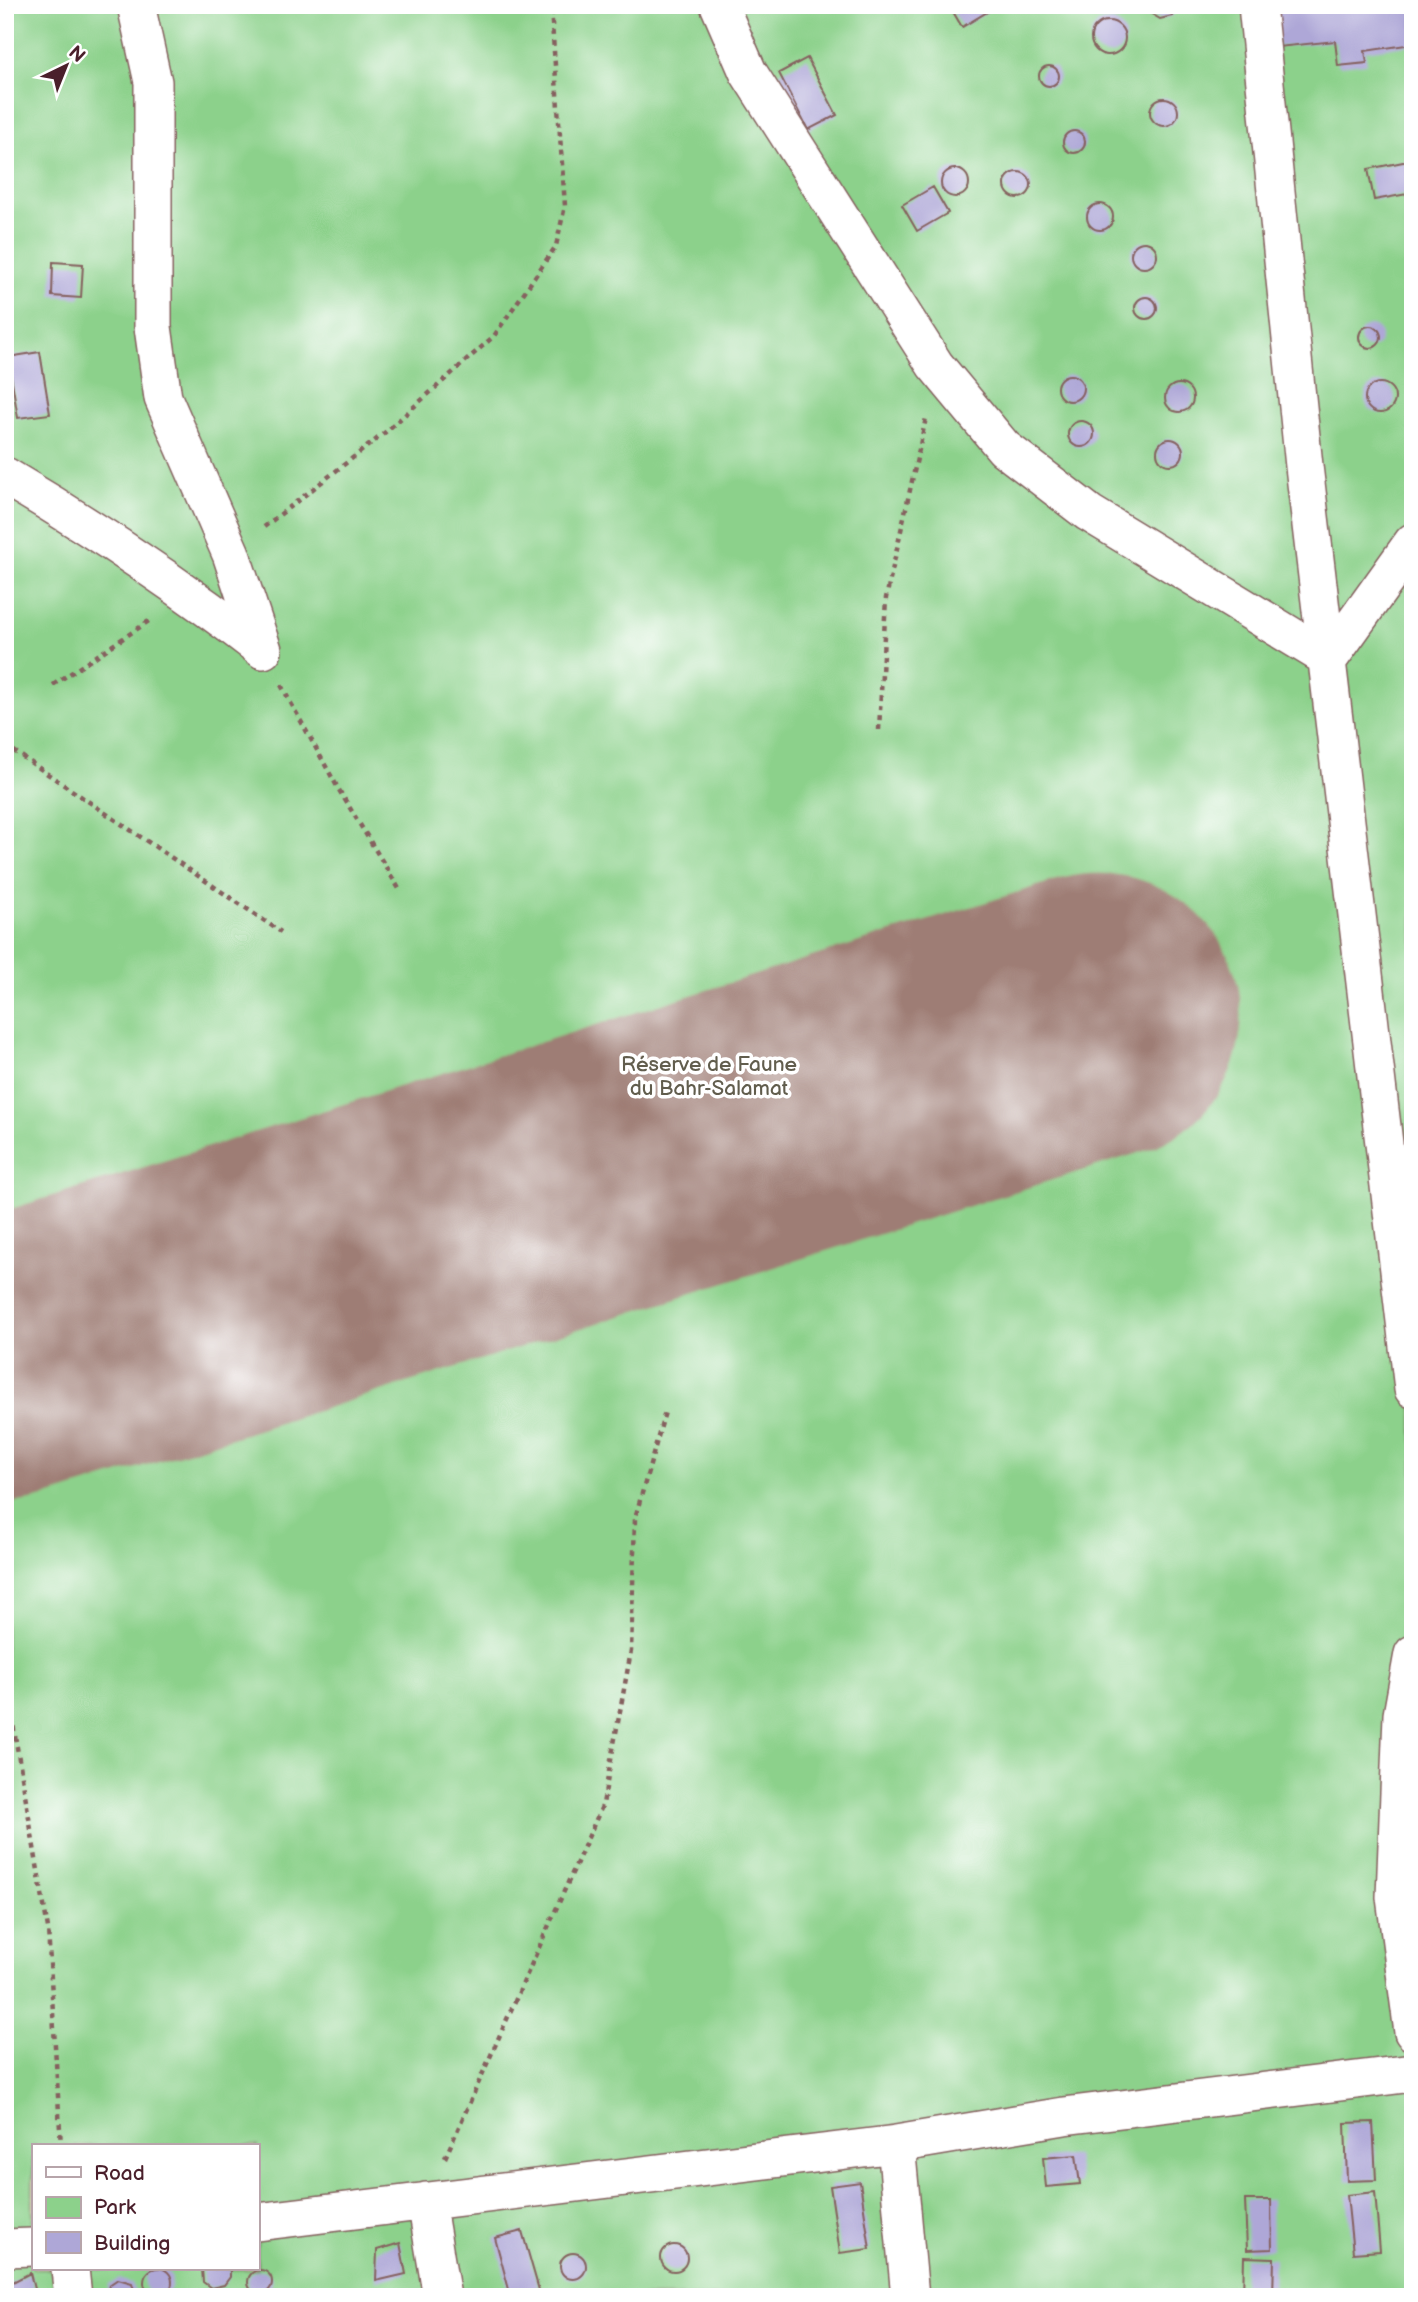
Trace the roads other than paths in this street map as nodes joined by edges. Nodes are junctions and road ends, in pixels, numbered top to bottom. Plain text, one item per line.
1 (136, 5) edge
2 (719, 5) edge
3 (1257, 5) edge
4 (5, 476) edge
5 (1413, 542) edge
6 (1329, 659) junction
7 (1413, 1388) edge
8 (1413, 1654) edge
9 (1413, 2032) edge
10 (1413, 2073) edge
11 (897, 2144) junction
12 (426, 2201) junction
13 (259, 2222) edge
14 (32, 2247) edge
15 (5, 2248) edge
16 (70, 2270) edge
17 (74, 2297) edge
18 (442, 2297) edge
19 (910, 2297) edge

1 - 4 street
2 - 6 street
3 - 6 street
5 - 6 street
6 - 7 street
8 - 9 street
10 - 11 street
11 - 12 street
11 - 19 street
12 - 13 street
12 - 18 street
14 - 15 street
16 - 17 street

